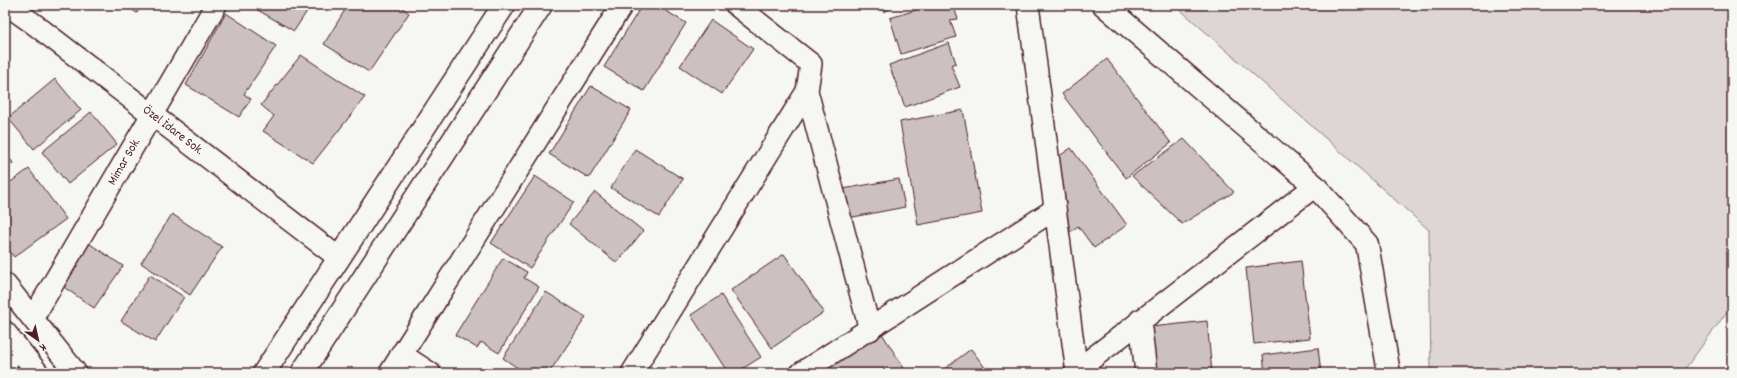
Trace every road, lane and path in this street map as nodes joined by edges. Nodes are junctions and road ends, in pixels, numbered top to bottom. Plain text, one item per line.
1 (7, 5) edge
2 (216, 5) edge
3 (504, 5) edge
4 (541, 5) edge
5 (622, 5) edge
6 (736, 5) edge
7 (1028, 5) edge
8 (1104, 5) edge
9 (807, 91) junction
10 (152, 116) junction
11 (1315, 186) junction
12 (1055, 209) junction
13 (339, 258) junction
14 (5, 284) edge
15 (33, 318) junction
16 (1140, 320) junction
17 (870, 330) junction
18 (11, 339) edge
19 (401, 354) junction
20 (5, 365) edge
21 (1076, 372) edge
22 (38, 373) edge
23 (76, 373) edge
24 (264, 373) edge
25 (302, 373) edge
26 (390, 373) edge
27 (430, 373) edge
28 (632, 373) edge
29 (801, 373) edge
30 (1146, 373) edge
31 (1389, 373) edge

1 - 10 street, Özel İdare Sok.
2 - 10 street, Mimar Sok.
3 - 13 main road
4 - 25 main road
5 - 19 street
6 - 9 street
7 - 12 street
8 - 11 main road
9 - 17 street
9 - 28 street
10 - 13 street, Özel İdare Sok.
10 - 15 street, Mimar Sok.
11 - 16 street
11 - 31 main road
12 - 17 street
12 - 21 street
13 - 24 main road
14 - 15 street
15 - 23 street
16 - 21 street
16 - 30 street
17 - 29 street
18 - 20 street
18 - 22 street
19 - 26 street
19 - 27 street

